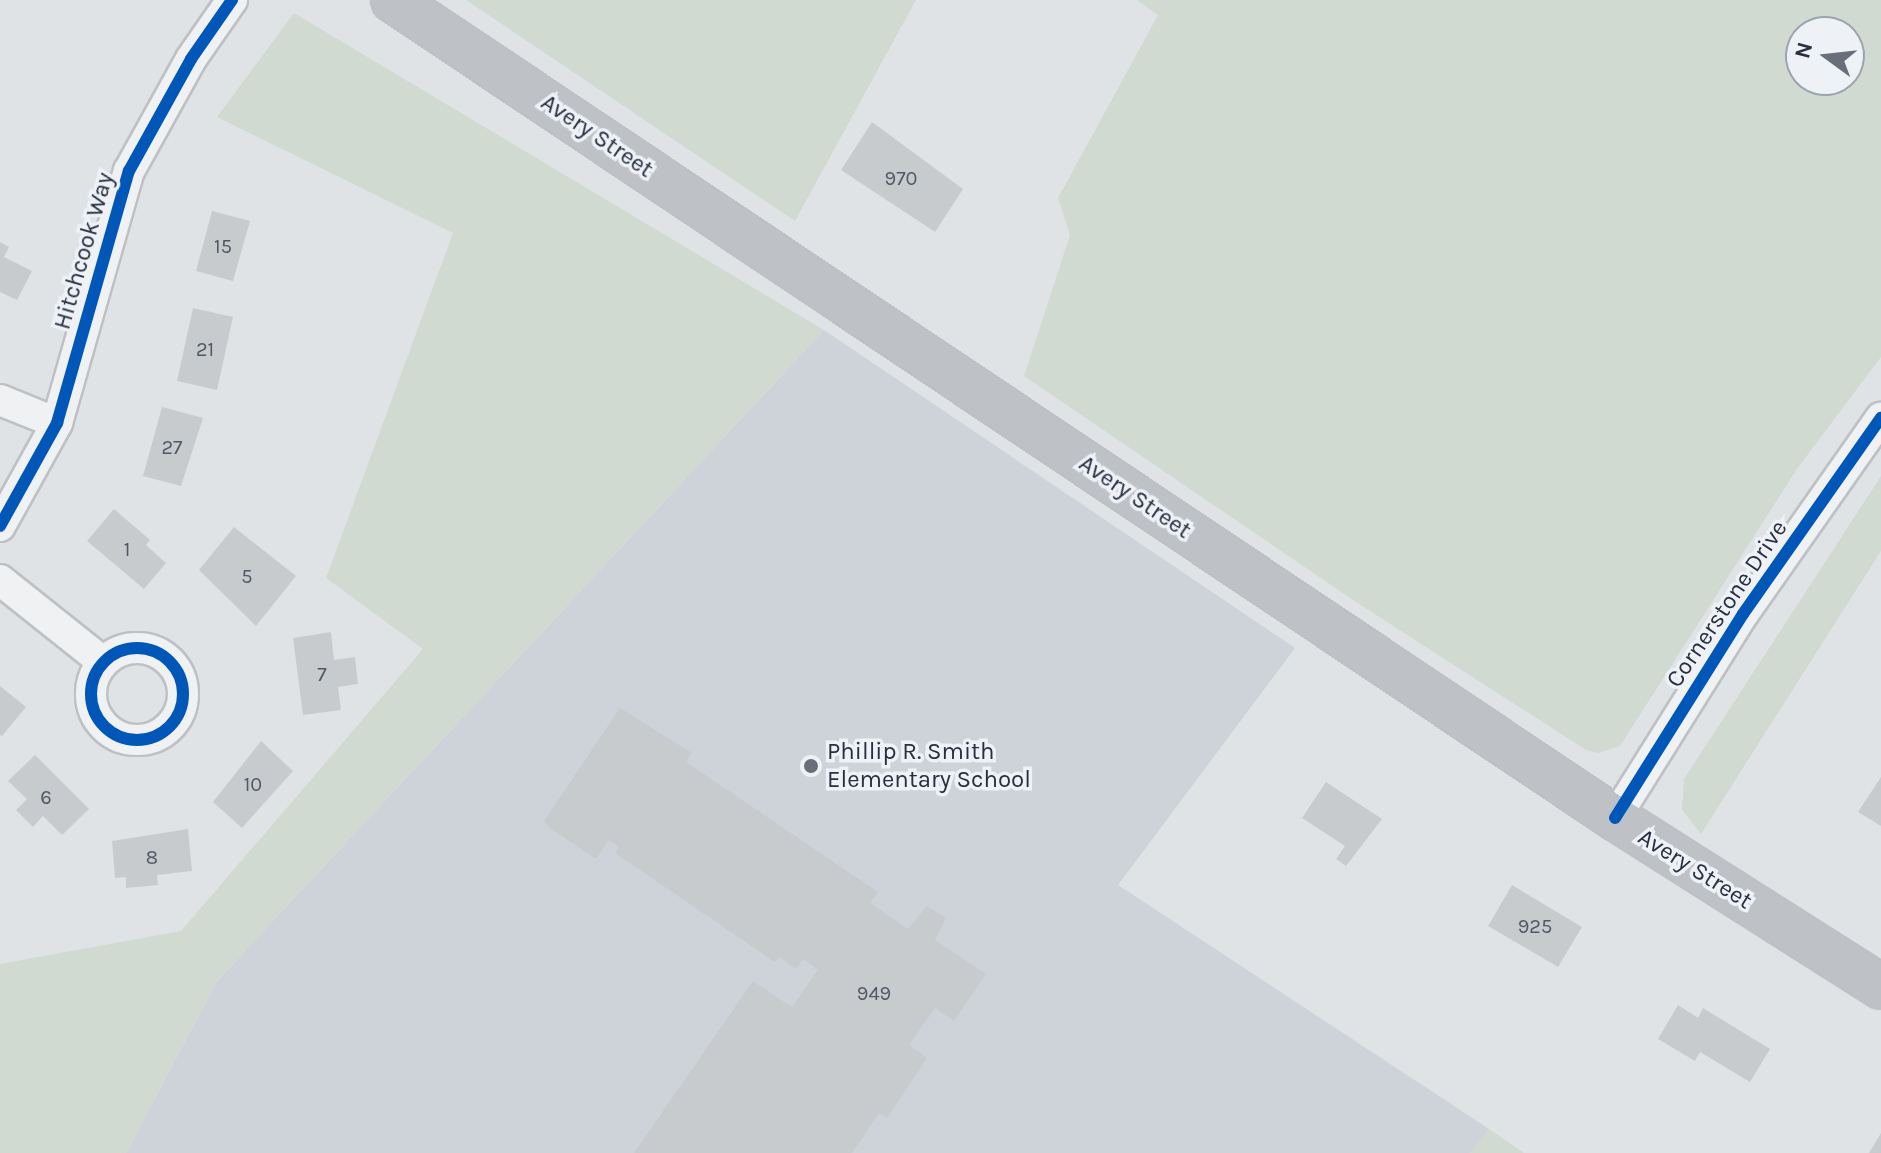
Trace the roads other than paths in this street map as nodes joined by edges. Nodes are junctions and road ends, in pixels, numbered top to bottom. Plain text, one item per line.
1 (232, 0) edge
2 (393, 0) edge
3 (0, 400) edge
4 (1881, 418) edge
5 (57, 423) junction
6 (0, 526) edge
7 (0, 580) edge
8 (103, 662) dead end
9 (1615, 818) junction
10 (1881, 987) edge

1 - 5 street, Hitchcook Way
2 - 9 main road, Avery Street
3 - 5 street
4 - 9 street, Cornerstone Drive
5 - 6 street, Hitchcook Way
7 - 8 street
9 - 10 main road, Avery Street

